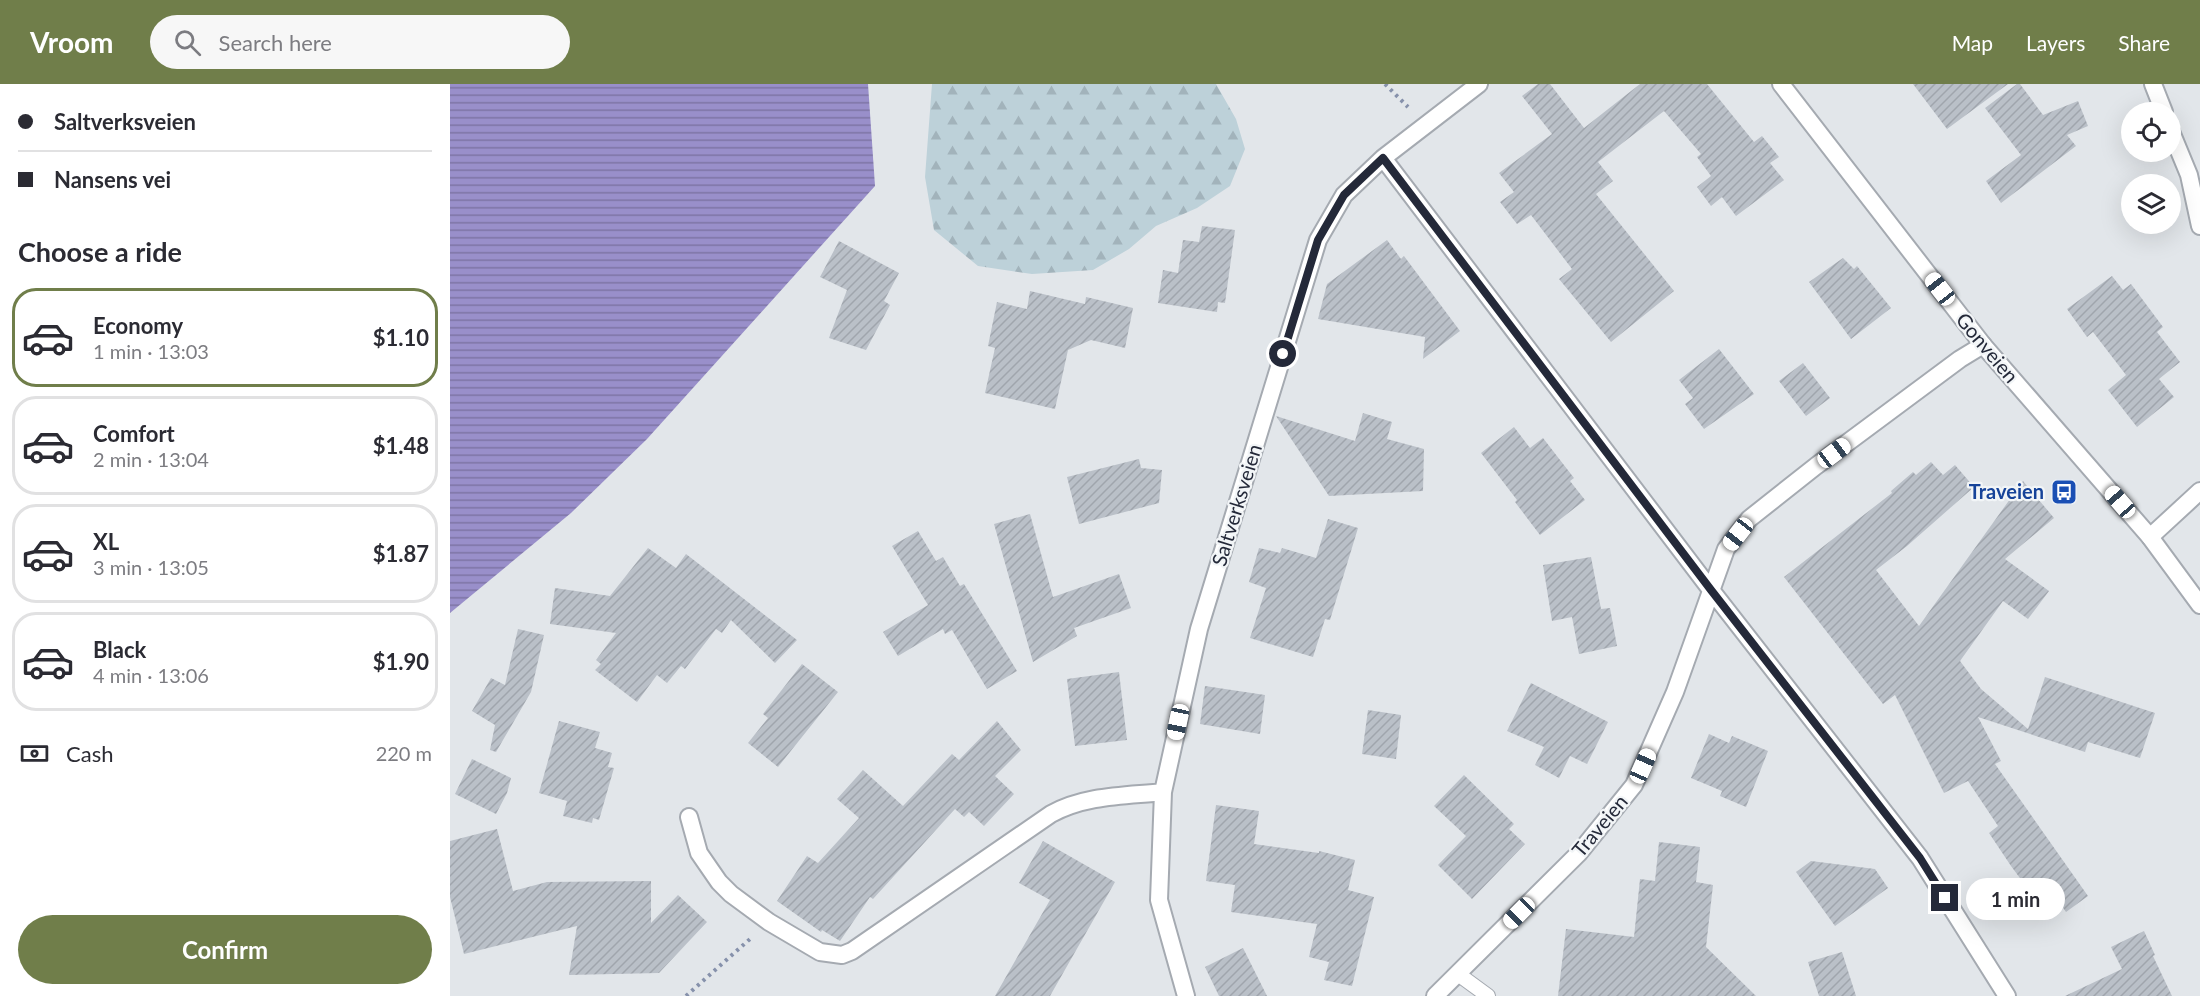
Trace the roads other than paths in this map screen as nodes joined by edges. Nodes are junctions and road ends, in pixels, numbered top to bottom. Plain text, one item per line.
1 (1479, 84) edge
2 (1782, 84) edge
3 (2153, 84) edge
4 (2160, 102) edge
5 (2181, 156) edge
6 (1383, 158) junction
7 (2200, 226) edge
8 (1983, 345) junction
9 (2200, 491) edge
10 (2150, 537) junction
11 (1711, 590) junction
12 (2200, 605) edge
13 (1163, 792) junction
14 (689, 817) dead end
15 (1458, 974) junction
16 (1186, 996) edge
17 (1435, 996) edge
18 (1488, 996) edge
19 (2007, 996) edge

1 - 6 street, Saltverksveien
2 - 8 street, Gonveien
3 - 4 street
5 - 7 street
6 - 11 street
6 - 13 street, Saltverksveien
8 - 10 street, Gonveien
8 - 11 street, Traveien
9 - 10 street
10 - 12 street, Gonveien
11 - 15 street, Traveien
11 - 19 street
13 - 14 street
13 - 16 street, Saltverksveien
15 - 17 street, Traveien
15 - 18 lane

